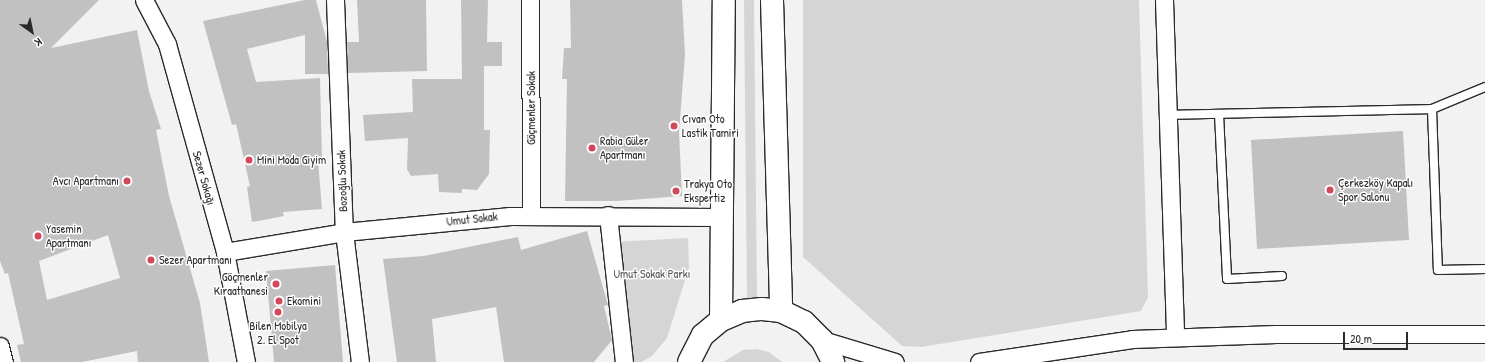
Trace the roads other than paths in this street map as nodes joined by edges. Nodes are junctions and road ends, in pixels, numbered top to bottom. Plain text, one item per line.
1 (335, 0) edge
2 (530, 0) edge
3 (724, 0) edge
4 (772, 0) edge
5 (1164, 0) edge
6 (149, 1) edge
7 (1485, 87) edge
8 (1432, 109) junction
9 (1219, 114) junction
10 (1168, 115) junction
11 (608, 215) junction
12 (531, 216) junction
13 (721, 217) junction
14 (344, 232) junction
15 (225, 252) junction
16 (1485, 268) edge
17 (1282, 276) dead end
18 (781, 311) junction
19 (721, 320) junction
20 (1485, 334) edge
21 (1175, 338) junction
22 (822, 340) junction
23 (0, 346) edge
24 (688, 359) edge
25 (4, 362) edge
26 (246, 362) edge
27 (360, 362) edge
28 (624, 362) edge
29 (833, 362) edge
30 (895, 362) edge
31 (978, 362) edge

1 - 14 street, Bozoğlu Sokak
2 - 12 street, Göçmenler Sokak
3 - 13 main road
4 - 18 main road
5 - 10 street
6 - 15 street, Sezer Sokağı
7 - 8 lane
8 - 9 lane
8 - 16 lane
9 - 10 lane
9 - 17 lane
10 - 21 street
11 - 12 street, Umut Sokak
11 - 13 street, Umut Sokak
11 - 28 street
12 - 14 street, Umut Sokak
13 - 19 main road
14 - 15 street, Umut Sokak
14 - 27 street, Bozoğlu Sokak
15 - 26 street, Sezer Sokağı
18 - 19 main road
18 - 22 main road
19 - 24 main road
20 - 21 street
21 - 31 street
22 - 29 main road
22 - 30 street
23 - 25 street

